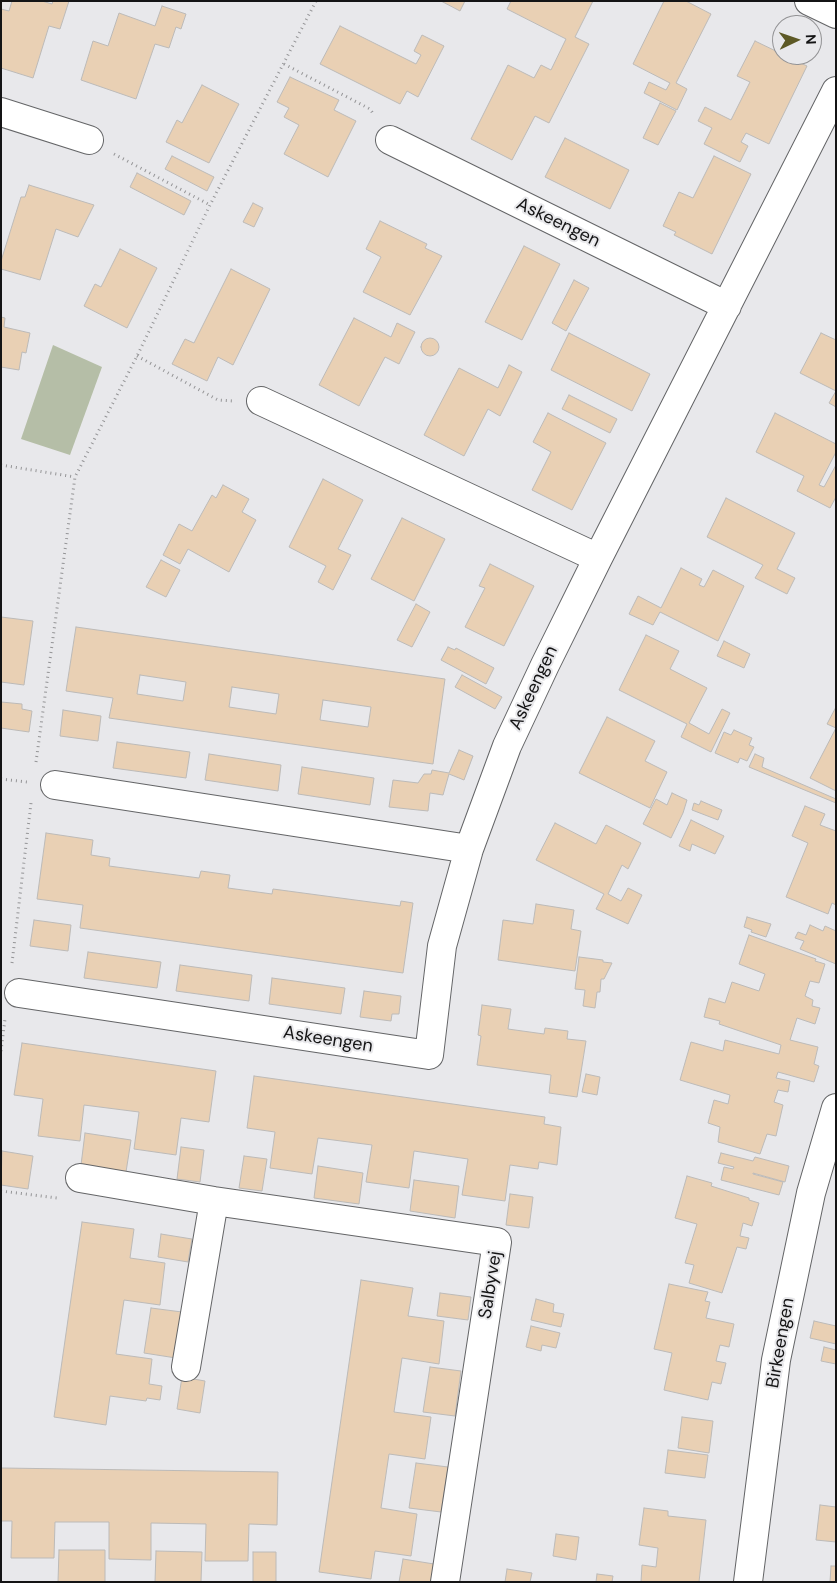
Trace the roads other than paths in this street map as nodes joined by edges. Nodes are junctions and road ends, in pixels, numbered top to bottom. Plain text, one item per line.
1 (809, 1) edge
2 (836, 14) edge
3 (836, 91) edge
4 (1, 112) edge
5 (89, 140) road end
6 (390, 140) road end
7 (727, 306) junction
8 (261, 401) road end
9 (598, 558) junction
10 (44, 784) road end
11 (469, 849) junction
12 (12, 992) road end
13 (836, 1108) edge
14 (81, 1178) road end
15 (214, 1201) junction
16 (186, 1367) dead end
17 (445, 1582) edge
18 (748, 1582) edge

1 - 2 street
3 - 7 street, Askeengen
4 - 5 street
6 - 7 street, Askeengen
7 - 9 street, Askeengen
8 - 9 street
9 - 11 street, Askeengen
10 - 11 street
11 - 12 street, Askeengen
13 - 18 street, Birkeengen
14 - 15 street, Salbyvej
15 - 16 street
15 - 17 street, Salbyvej

